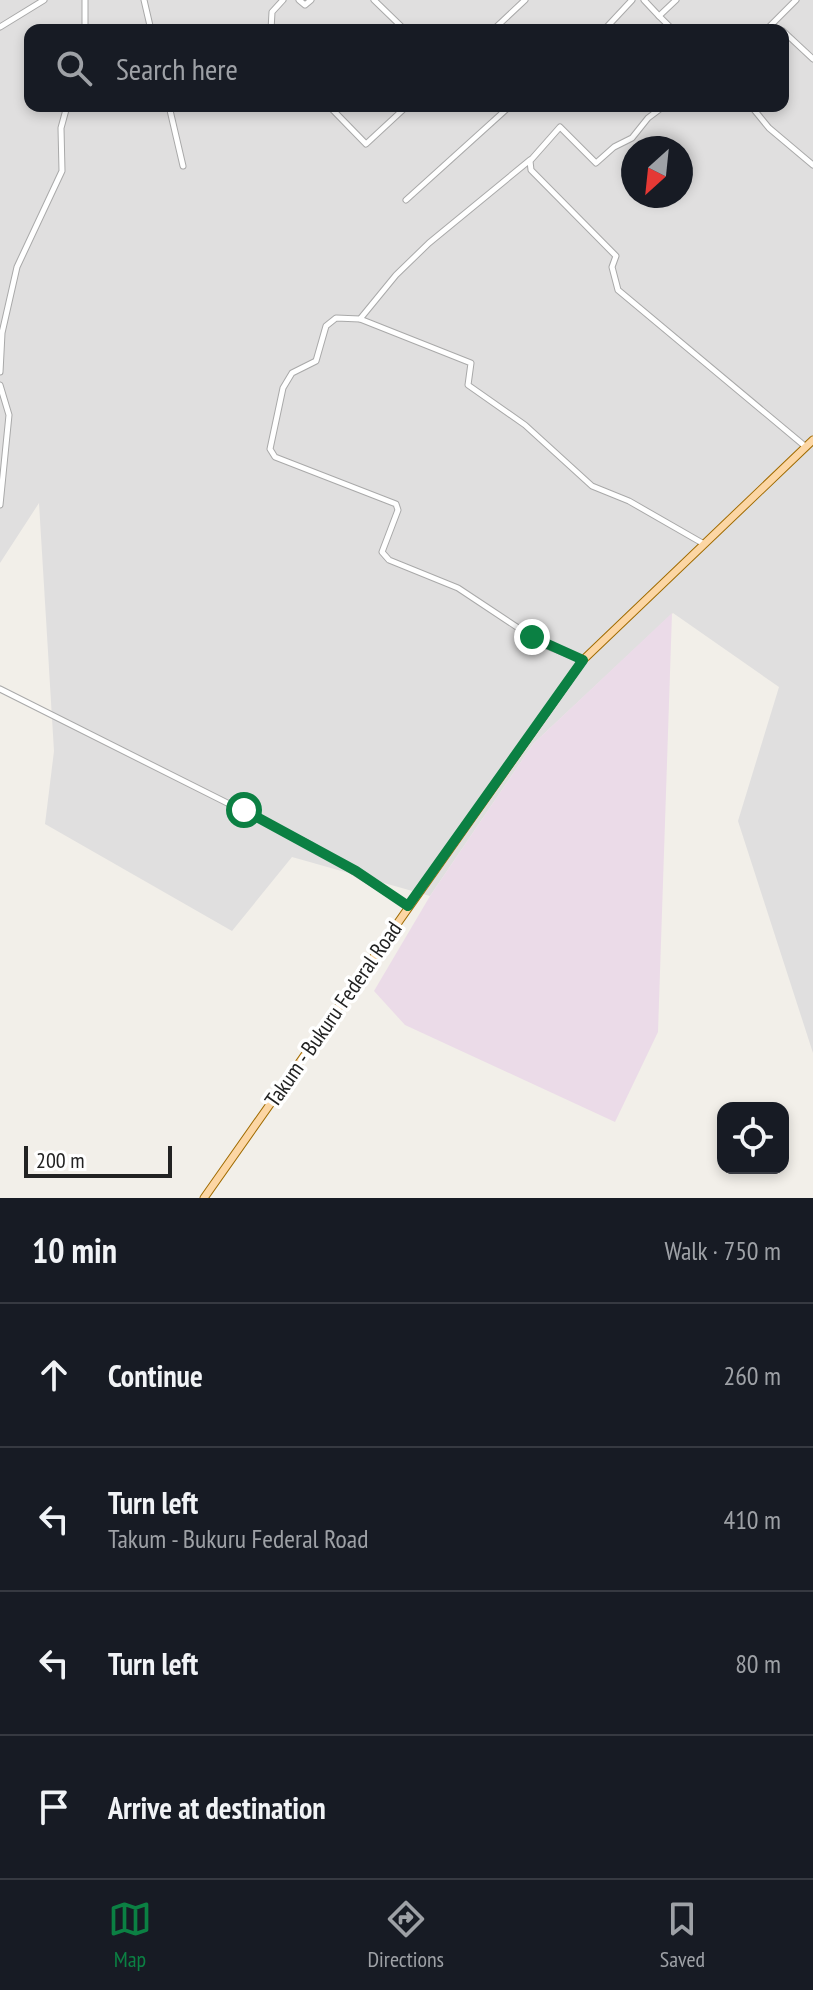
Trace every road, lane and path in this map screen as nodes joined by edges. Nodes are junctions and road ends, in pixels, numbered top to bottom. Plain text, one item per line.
1 (43, 0) edge
2 (85, 0) edge
3 (144, 0) edge
4 (283, 0) edge
5 (299, 0) edge
6 (311, 0) edge
7 (374, 0) edge
8 (525, 0) edge
9 (632, 0) edge
10 (644, 0) edge
11 (676, 0) edge
12 (796, 0) edge
13 (659, 16) junction
14 (774, 22) joint
15 (85, 24) edge
16 (150, 24) edge
17 (271, 24) edge
18 (399, 24) edge
19 (499, 24) edge
20 (610, 24) edge
21 (667, 24) edge
22 (776, 24) edge
23 (0, 27) edge
24 (789, 36) edge
25 (813, 59) edge
26 (65, 112) edge
27 (170, 112) edge
28 (335, 112) edge
29 (401, 112) edge
30 (503, 112) edge
31 (656, 112) edge
32 (756, 112) edge
33 (530, 160) junction
34 (813, 165) edge
35 (183, 166) dead end
36 (406, 200) dead end
37 (360, 319) junction
38 (0, 372) edge
39 (0, 385) edge
40 (813, 440) edge
41 (806, 447) junction
42 (0, 505) edge
43 (704, 544) junction
44 (583, 660) junction
45 (0, 689) edge
46 (408, 906) junction
47 (204, 1198) edge

1 - 23 street
2 - 15 street
3 - 16 street
4 - 17 street
5 - 6 street
7 - 18 street
8 - 19 street
9 - 20 street
10 - 13 street
11 - 13 street
12 - 14 street
13 - 21 street
14 - 22 street
24 - 25 street
26 - 38 street
27 - 35 street
28 - 29 street
30 - 36 street
31 - 33 street
32 - 34 street
33 - 37 street
33 - 41 street
37 - 43 street
37 - 44 street
39 - 42 street
40 - 41 main road, Takum - Bukuru Federal Road
41 - 43 main road, Takum - Bukuru Federal Road
43 - 44 main road, Takum - Bukuru Federal Road
44 - 46 main road, Takum - Bukuru Federal Road
45 - 46 street
46 - 47 main road, Takum - Bukuru Federal Road

